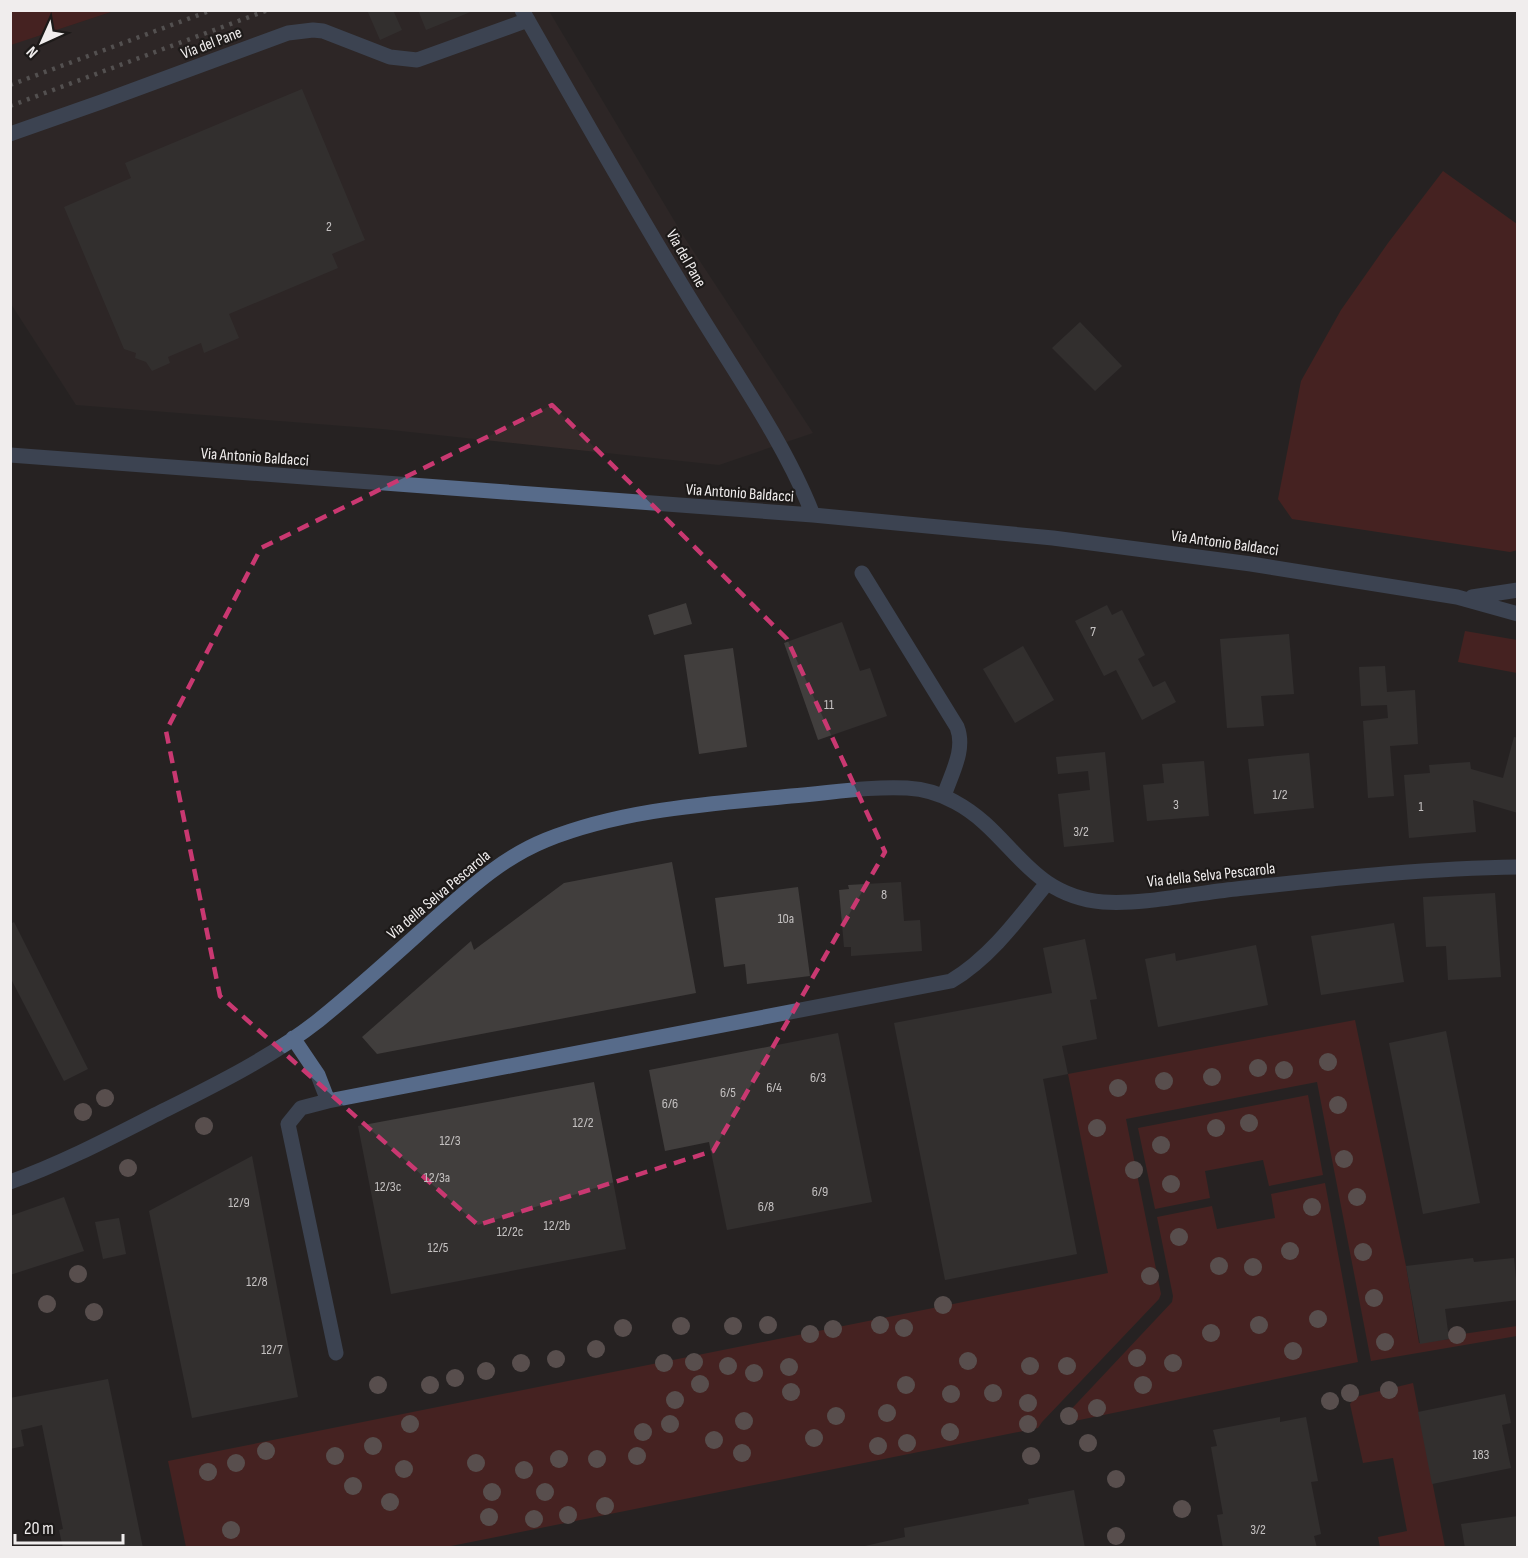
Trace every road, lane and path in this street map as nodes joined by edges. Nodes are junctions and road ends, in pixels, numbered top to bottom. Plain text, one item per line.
1 (525, 15) edge
2 (10, 134) edge
3 (10, 455) edge
4 (813, 515) junction
5 (862, 573) dead end
6 (1518, 590) edge
7 (1463, 598) junction
8 (1518, 615) edge
9 (944, 796) junction
10 (1518, 867) edge
11 (1047, 883) junction
12 (293, 1038) junction
13 (328, 1101) junction
14 (10, 1182) edge
15 (336, 1353) dead end

1 - 2 street, Via del Pane
1 - 4 street, Via del Pane
3 - 4 street, Via Antonio Baldacci
4 - 7 street, Via Antonio Baldacci
5 - 9 street
6 - 7 street, Via Antonio Baldacci
7 - 8 street, Via Antonio Baldacci
9 - 11 street, Via della Selva Pescarola
9 - 12 street, Via della Selva Pescarola
10 - 11 street, Via della Selva Pescarola
11 - 13 street
12 - 13 street
12 - 14 street, Via della Selva Pescarola
13 - 15 street

